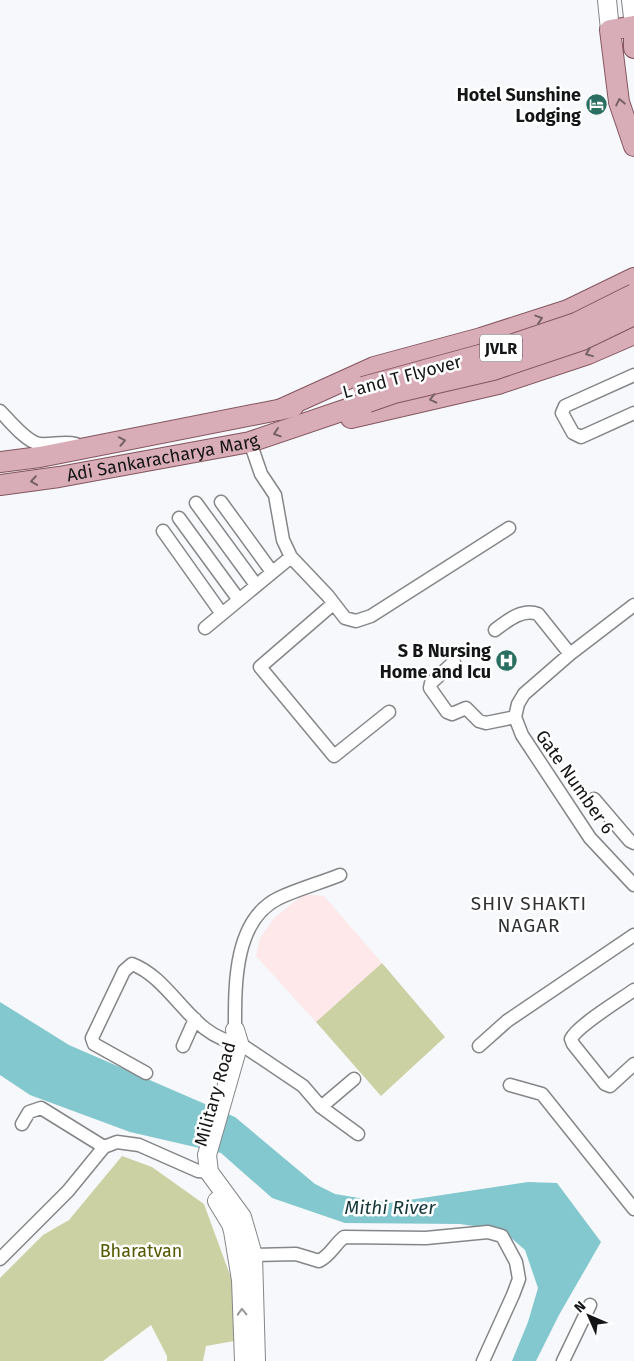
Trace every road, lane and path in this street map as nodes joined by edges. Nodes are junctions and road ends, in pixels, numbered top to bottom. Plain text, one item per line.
1 (607, 0) edge
2 (631, 0) edge
3 (634, 26) edge
4 (610, 30) junction
5 (634, 49) edge
6 (614, 55) junction
7 (634, 146) edge
8 (634, 278) edge
9 (634, 294) edge
10 (595, 298) junction
11 (634, 315) edge
12 (634, 334) edge
13 (615, 342) junction
14 (634, 375) edge
15 (365, 395) junction
16 (279, 410) junction
17 (0, 411) edge
18 (634, 413) edge
19 (323, 417) junction
20 (250, 442) junction
21 (91, 447) junction
22 (4, 462) edge
23 (4, 485) edge
24 (221, 502) dead end
25 (196, 503) dead end
26 (179, 518) dead end
27 (509, 528) dead end
28 (163, 531) dead end
29 (291, 557) junction
30 (272, 572) junction
31 (256, 585) junction
32 (239, 600) junction
33 (333, 604) junction
34 (634, 605) edge
35 (222, 614) junction
36 (205, 628) dead end
37 (495, 630) dead end
38 (570, 654) junction
39 (454, 662) dead end
40 (390, 712) dead end
41 (515, 717) junction
42 (594, 799) dead end
43 (634, 843) edge
44 (340, 875) dead end
45 (634, 886) edge
46 (634, 935) edge
47 (634, 990) edge
48 (195, 1019) junction
49 (234, 1038) junction
50 (183, 1046) dead end
51 (479, 1046) dead end
52 (634, 1064) edge
53 (146, 1073) dead end
54 (354, 1079) dead end
55 (510, 1085) dead end
56 (321, 1107) junction
57 (22, 1124) dead end
58 (358, 1134) dead end
59 (104, 1147) junction
60 (203, 1163) junction
61 (634, 1209) edge
62 (253, 1255) junction
63 (0, 1259) edge
64 (590, 1305) dead end
65 (244, 1361) edge
66 (256, 1361) edge
67 (483, 1361) edge
68 (563, 1361) edge

1 - 4 street
2 - 3 street
3 - 4 main road
3 - 5 main road
4 - 6 main road
5 - 6 main road
7 -> 6 main road
8 - 10 main road
9 - 15 main road, L and T Flyover / JVLR, bridge
10 - 13 main road
16 -> 10 main road
11 - 15 main road, L and T Flyover / JVLR, bridge
12 - 13 main road
13 -> 19 main road
14 - 18 street
15 - 16 main road, L and T Flyover / JVLR
15 - 19 main road, L and T Flyover / JVLR
21 -> 16 main road, Adi Sankaracharya Marg / JVLR
17 - 21 street
19 -> 20 main road, Adi Sankaracharya Marg / JVLR
20 -> 23 main road, Adi Sankaracharya Marg / JVLR
20 - 29 street
21 - 22 main road, Adi Sankaracharya Marg / JVLR
24 - 30 street
25 - 31 street
26 - 32 street
27 - 33 street
28 - 35 street
29 - 30 street
29 - 33 street
30 - 31 street
31 - 32 street
32 - 35 street
33 - 40 street
34 - 38 street
35 - 36 street
37 - 38 street
38 - 41 street
39 - 41 street
41 - 45 street, Gate Number 6
42 - 43 street
44 - 49 street, Military Road
46 - 51 street
47 - 52 street
48 - 49 street
48 - 50 street
48 - 53 street
49 - 56 street
49 - 60 street, Military Road
54 - 56 street
55 - 61 street
56 - 58 street
57 - 59 street
59 - 60 street
59 - 63 street
60 - 62 street
65 -> 60 street, Military Road
62 - 66 street
62 - 67 street
64 - 68 street

